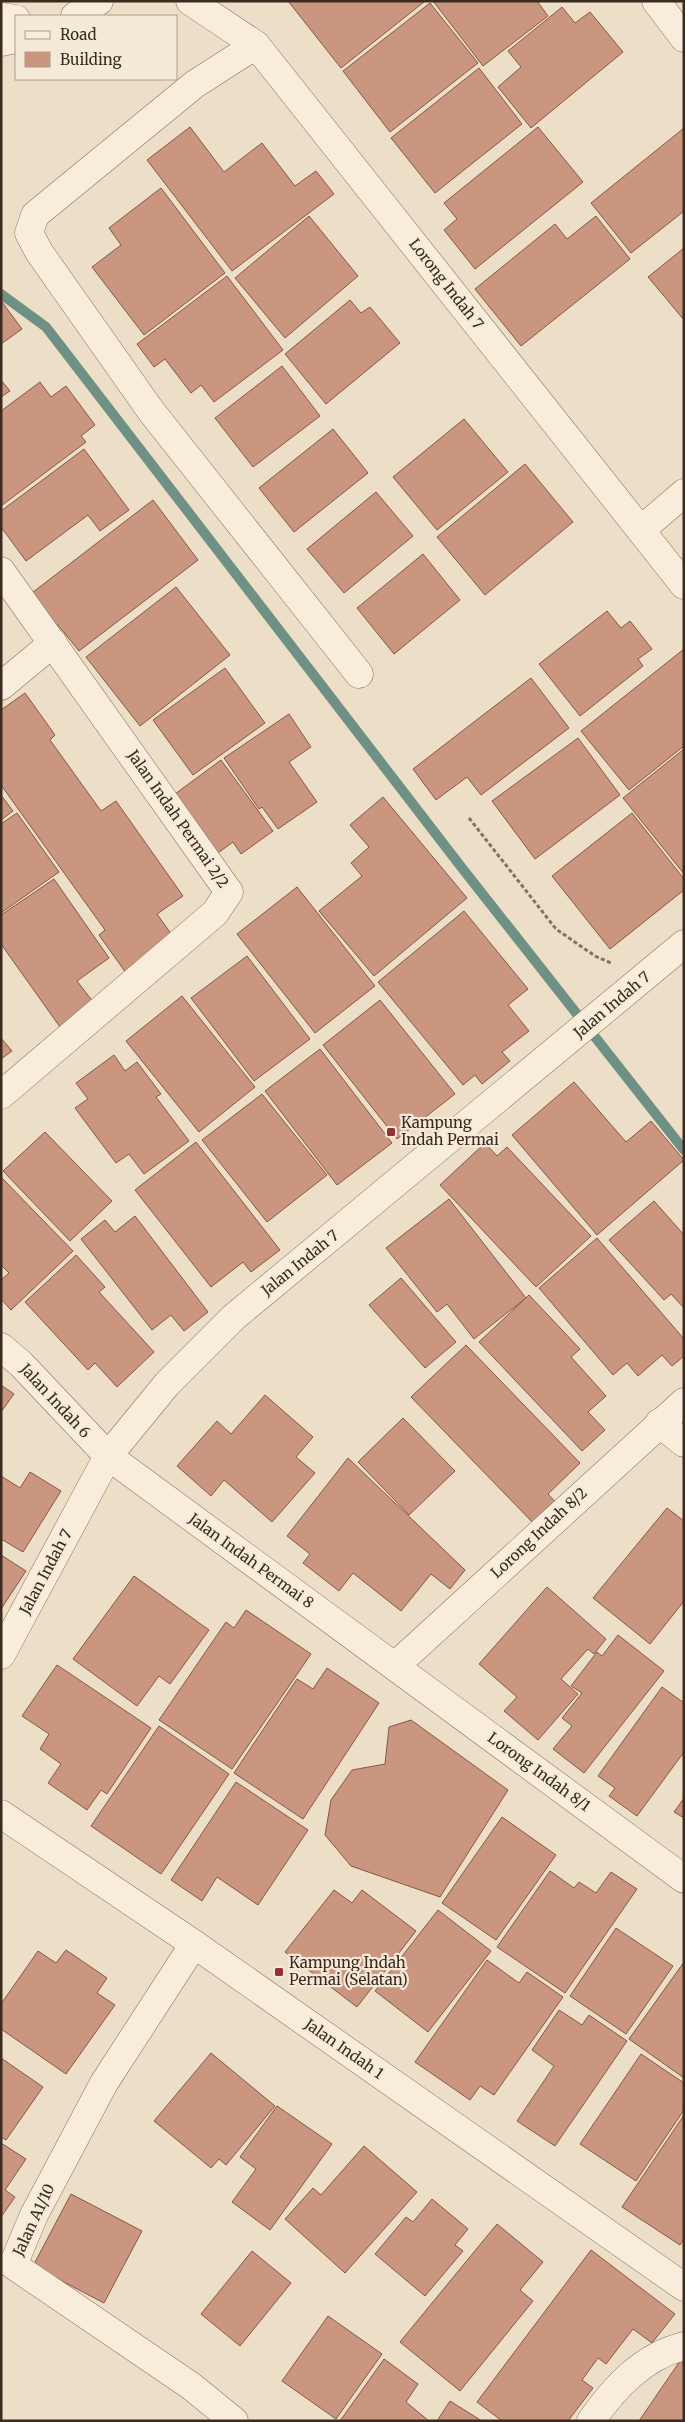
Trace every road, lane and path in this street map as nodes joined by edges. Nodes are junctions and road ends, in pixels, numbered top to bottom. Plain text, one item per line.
1 (190, 1) edge
2 (656, 1) edge
3 (86, 10) edge
4 (62, 15) edge
5 (1, 17) edge
6 (15, 19) edge
7 (684, 38) edge
8 (15, 39) edge
9 (1, 42) edge
10 (256, 45) junction
11 (684, 493) edge
12 (641, 530) junction
13 (1, 571) edge
14 (684, 585) edge
15 (54, 643) junction
16 (359, 674) dead end
17 (1, 686) edge
18 (469, 818) dead end
19 (684, 944) edge
20 (646, 977) junction
21 (1, 1095) edge
22 (1, 1348) edge
23 (684, 1402) edge
24 (659, 1423) junction
25 (684, 1443) edge
26 (108, 1456) junction
27 (1, 1655) edge
28 (395, 1666) junction
29 (1, 1814) edge
30 (684, 1879) edge
31 (194, 1944) junction
32 (7, 2273) edge
33 (684, 2287) edge
34 (684, 2346) edge
35 (234, 2421) edge
36 (590, 2421) edge

1 - 10 street, Lorong Indah 7
2 - 7 street
3 - 4 street
5 - 6 street
8 - 9 street
10 - 12 street, Lorong Indah 7
10 - 16 street
11 - 12 street
12 - 14 street, Lorong Indah 7
13 - 15 street, Jalan Indah Permai 2/2
15 - 17 street
15 - 21 street, Jalan Indah Permai 2/2
18 - 20 path
19 - 20 street, Jalan Indah 7
20 - 26 street, Jalan Indah 7
22 - 26 street, Jalan Indah 6
23 - 24 street, Lorong Indah 8/2
24 - 25 street
24 - 28 street, Lorong Indah 8/2
26 - 27 street, Jalan Indah 7
26 - 28 street, Jalan Indah Permai 8
28 - 30 street, Lorong Indah 8/1
29 - 31 street, Jalan Indah 1
31 - 32 street, Jalan A1/10
31 - 33 street, Jalan Indah 1
32 - 35 street, Jalan A1/10
34 - 36 street

